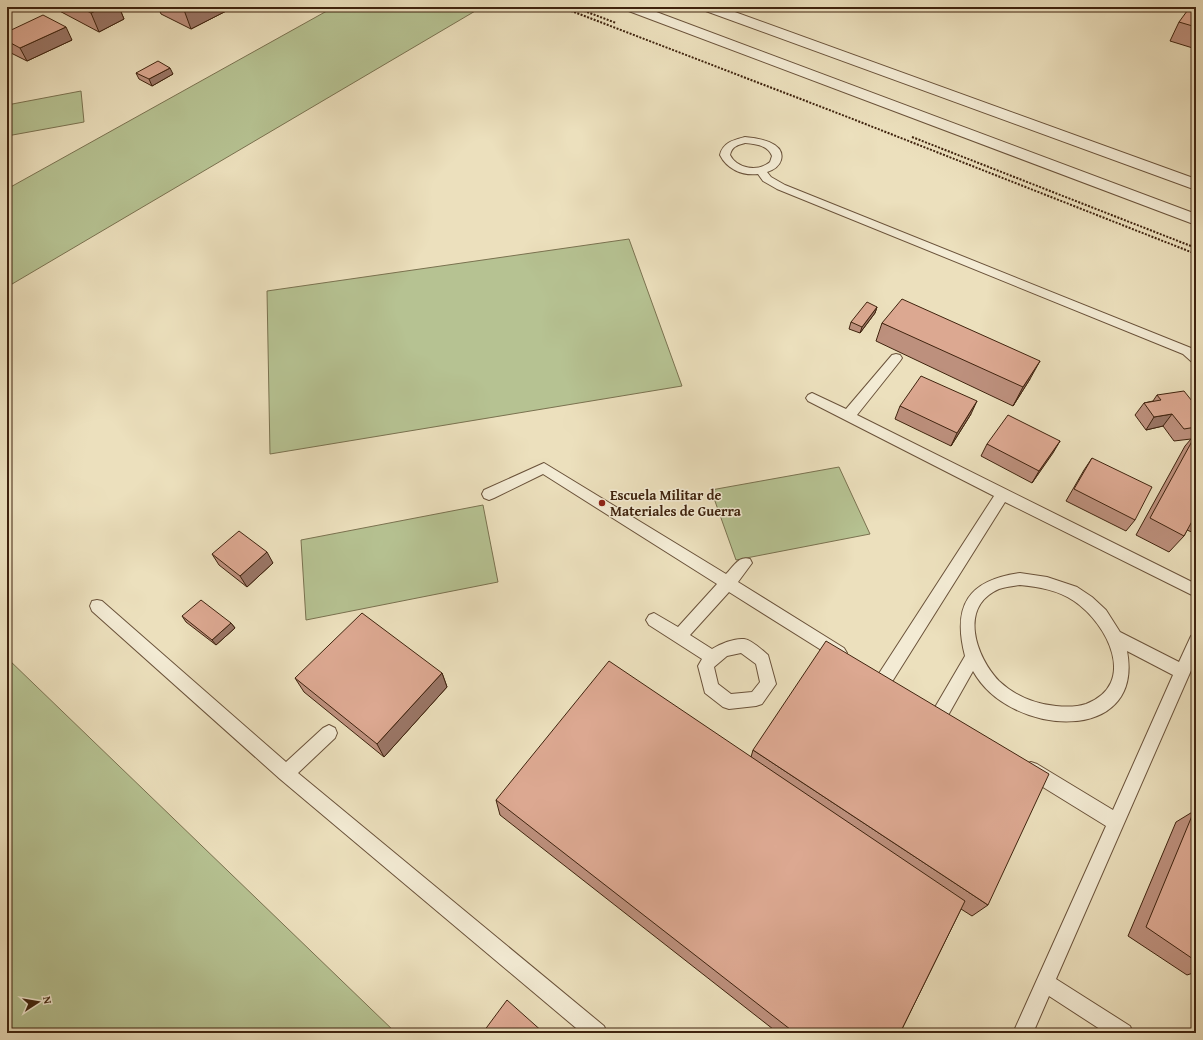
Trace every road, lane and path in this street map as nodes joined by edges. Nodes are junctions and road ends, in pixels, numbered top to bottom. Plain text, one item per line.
1 (562, 7) edge
2 (574, 7) edge
3 (631, 7) edge
4 (708, 7) edge
5 (619, 24) dead end
6 (910, 136) dead end
7 (761, 171) junction
8 (1196, 185) edge
9 (1196, 220) edge
10 (1196, 248) edge
11 (1196, 254) edge
12 (1193, 353) edge
13 (896, 358) dead end
14 (812, 398) dead end
15 (848, 416) junction
16 (490, 494) dead end
17 (1003, 494) junction
18 (745, 563) dead end
19 (726, 583) junction
20 (1196, 591) edge
21 (97, 606) dead end
22 (654, 620) dead end
23 (680, 636) junction
24 (1116, 637) junction
25 (1196, 641) edge
26 (712, 657) dead end
27 (973, 657) junction
28 (851, 660) edge
29 (871, 672) edge
30 (1182, 672) junction
31 (954, 723) edge
32 (329, 733) dead end
33 (1021, 764) edge
34 (286, 773) junction
35 (1116, 822) junction
36 (1045, 983) junction
37 (597, 1033) edge
38 (1023, 1033) edge
39 (1123, 1033) edge

1 - 11 path
2 - 5 path
3 - 9 street
4 - 8 street
6 - 10 path
7 - 7 lane
7 - 12 lane
13 - 15 lane
14 - 15 lane
15 - 17 lane
16 - 19 lane
17 - 20 lane
17 - 29 lane
18 - 19 lane
19 - 23 lane
19 - 28 lane
21 - 34 lane
22 - 23 lane
23 - 26 lane
24 - 27 lane
24 - 27 lane
24 - 30 lane
25 - 30 lane
27 - 31 lane
30 - 35 lane
32 - 34 lane
33 - 35 lane
34 - 37 lane
35 - 36 lane
36 - 38 lane
36 - 39 lane

